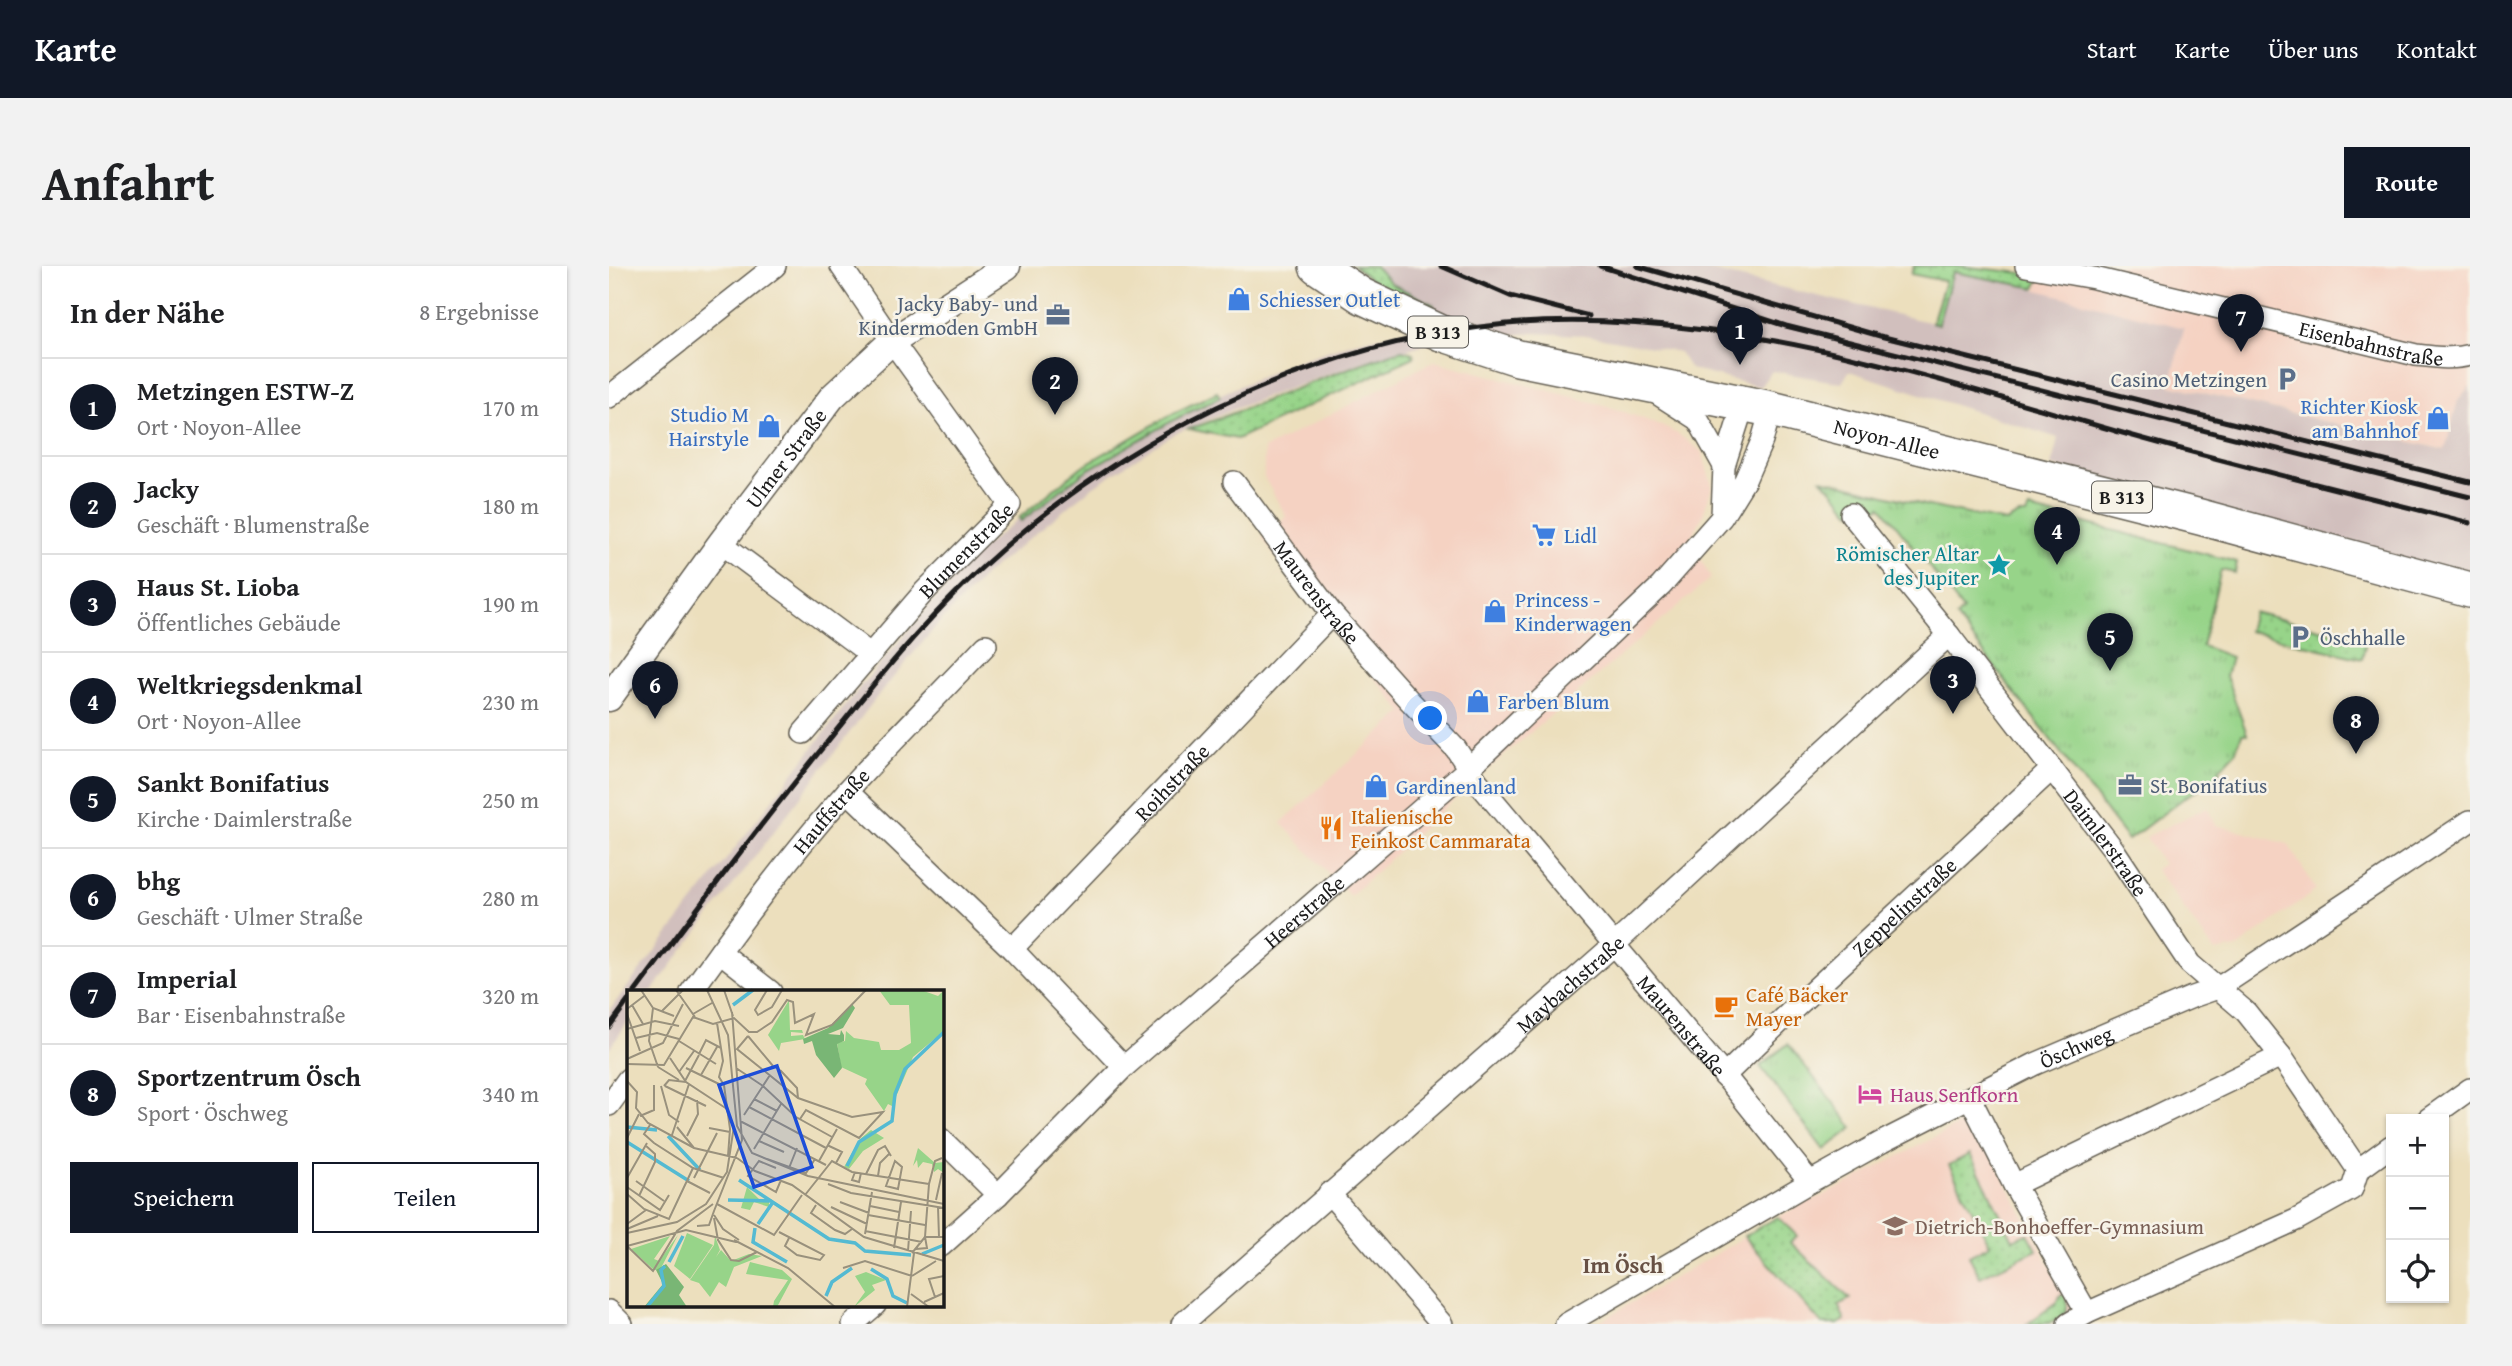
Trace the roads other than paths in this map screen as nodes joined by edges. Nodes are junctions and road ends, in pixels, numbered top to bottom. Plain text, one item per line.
1 (775, 266) edge
2 (841, 266) edge
3 (1007, 266) edge
4 (1317, 266) edge
5 (2035, 267) edge
6 (892, 341) junction
7 (2470, 355) edge
8 (1641, 383) junction
9 (609, 397) edge
10 (1758, 406) junction
11 (1724, 466) junction
12 (1234, 482) dead end
13 (1851, 514) dead end
14 (1722, 517) junction
15 (722, 543) junction
16 (2470, 590) edge
17 (1332, 614) junction
18 (1949, 635) junction
19 (986, 645) dead end
20 (870, 654) junction
21 (609, 698) edge
22 (803, 733) dead end
23 (1469, 768) junction
24 (2052, 769) junction
25 (847, 791) junction
26 (2470, 821) edge
27 (1615, 943) junction
28 (1013, 949) junction
29 (720, 951) junction
30 (2218, 988) junction
31 (692, 990) edge
32 (769, 990) edge
33 (2281, 1056) junction
34 (1124, 1067) junction
35 (1724, 1076) junction
36 (2470, 1088) edge
37 (1970, 1098) junction
38 (2435, 1114) edge
39 (943, 1141) edge
40 (2386, 1150) edge
41 (2358, 1170) junction
42 (1810, 1182) junction
43 (2014, 1185) junction
44 (1329, 1193) junction
45 (998, 1195) junction
46 (943, 1243) edge
47 (872, 1306) edge
48 (609, 1311) edge
49 (852, 1316) edge
50 (2078, 1319) edge
51 (1185, 1323) edge
52 (622, 1324) edge
53 (1442, 1324) edge
54 (1566, 1324) edge

1 - 9 street
2 - 6 street
3 - 6 street, Ulmer Straße
4 - 8 main road, Noyon-Allee / B 313
5 - 7 street, Eisenbahnstraße
6 - 15 street, Ulmer Straße
6 - 20 street, Blumenstraße
8 - 10 main road, Noyon-Allee / B 313
8 - 11 street
10 - 11 street
10 - 14 street, Heerstraße
10 - 16 main road, Noyon-Allee / B 313
11 - 14 street
12 - 17 street, Maurenstraße
13 - 18 street, Daimlerstraße
14 - 23 street, Heerstraße
15 - 20 street
15 - 21 street, Ulmer Straße
17 - 23 street, Maurenstraße
17 - 28 street, Roihstraße
18 - 24 street, Daimlerstraße
18 - 27 street, Maybachstraße
19 - 25 street, Hauffstraße
20 - 22 street, Blumenstraße
23 - 27 street, Maurenstraße
23 - 34 street, Heerstraße
24 - 30 street, Daimlerstraße
24 - 35 street, Zeppelinstraße
25 - 28 street
25 - 29 street, Hauffstraße
26 - 30 street, Öschweg
27 - 35 street, Maurenstraße
27 - 44 street, Maybachstraße
28 - 34 street
29 - 31 street, Hauffstraße
29 - 32 street
30 - 33 street, Daimlerstraße
30 - 37 street, Öschweg
33 - 41 street, Daimlerstraße
33 - 43 street
34 - 45 street, Heerstraße
35 - 42 street, Maurenstraße
36 - 38 street
37 - 42 street, Öschweg
37 - 43 street
39 - 45 street
40 - 41 street
41 - 50 street
42 - 54 street, Öschweg
43 - 50 street
44 - 51 street, Maybachstraße
44 - 53 street
45 - 46 street, Heerstraße
47 - 49 street
48 - 52 street

